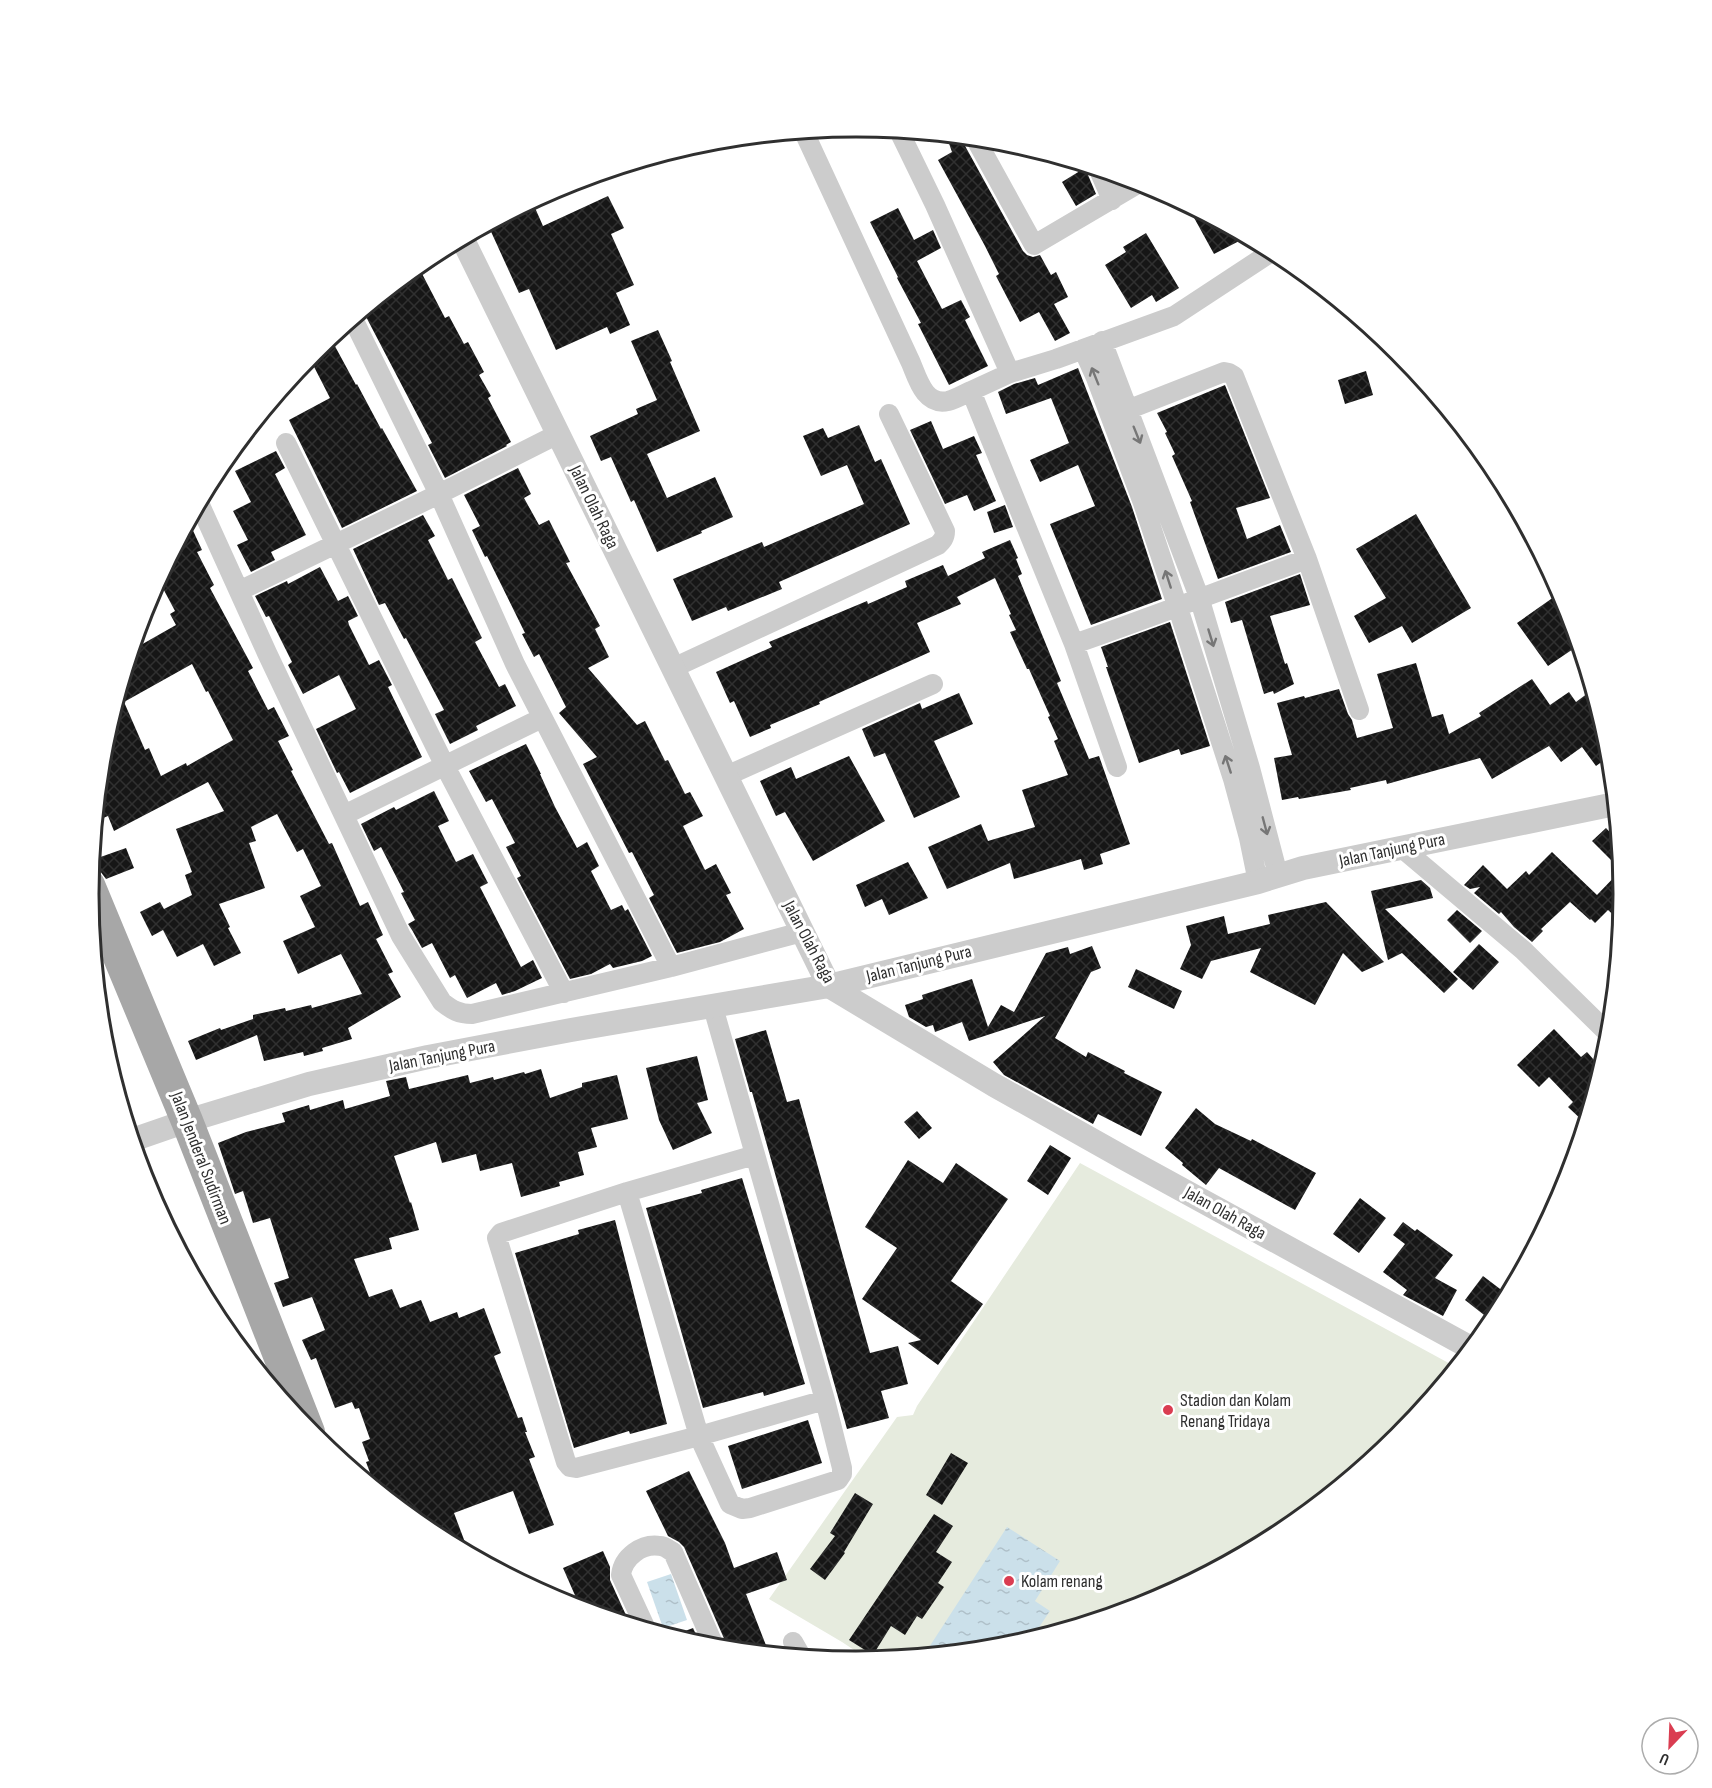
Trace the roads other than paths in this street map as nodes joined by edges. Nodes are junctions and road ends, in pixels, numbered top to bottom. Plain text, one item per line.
1 (807, 139) edge
2 (903, 139) edge
3 (980, 148) edge
4 (1103, 178) edge
5 (1130, 189) edge
6 (1112, 200) junction
7 (466, 246) edge
8 (1263, 256) edge
9 (356, 326) edge
10 (1102, 341) junction
11 (1083, 349) junction
12 (1010, 373) junction
13 (971, 391) junction
14 (1127, 410) junction
15 (889, 414) dead end
16 (558, 434) junction
17 (286, 443) dead end
18 (439, 494) junction
19 (203, 511) edge
20 (336, 543) junction
21 (1307, 559) junction
22 (239, 591) junction
23 (1199, 597) junction
24 (1178, 608) junction
25 (1074, 644) junction
26 (673, 668) junction
27 (933, 684) dead end
28 (1359, 710) dead end
29 (542, 718) junction
30 (446, 766) junction
31 (1117, 766) dead end
32 (726, 776) junction
33 (1608, 807) edge
34 (344, 815) junction
35 (1402, 848) junction
36 (1268, 878) junction
37 (100, 911) edge
38 (802, 932) junction
39 (671, 967) junction
40 (829, 986) junction
41 (564, 993) junction
42 (713, 1007) junction
43 (1601, 1026) edge
44 (187, 1121) junction
45 (139, 1138) edge
46 (754, 1155) junction
47 (627, 1192) junction
48 (1464, 1344) edge
49 (825, 1400) junction
50 (298, 1405) edge
51 (699, 1437) junction
52 (642, 1620) edge
53 (710, 1636) edge

1 - 13 street
2 - 12 street
3 - 6 street
4 - 6 street
5 - 6 street
7 - 16 street, Jalan Olah Raga
8 - 10 street
9 - 18 street
10 - 11 street
10 - 14 street
11 - 12 street
24 -> 11 street
12 - 13 street
13 - 25 street
14 - 21 street
14 -> 23 street
15 - 26 street
16 - 18 street
16 - 26 street, Jalan Olah Raga
17 - 20 street
18 - 20 street
18 - 29 street
19 - 22 street
20 - 22 street
20 - 30 street
21 - 23 street
21 - 28 street
22 - 34 street
23 - 24 street
23 -> 36 street
24 - 25 street
36 -> 24 street
25 - 31 street
26 - 32 street, Jalan Olah Raga
27 - 32 street
29 - 30 street
29 - 39 street
30 - 34 street
30 - 41 street
32 - 38 street, Jalan Olah Raga
33 - 35 street, Jalan Tanjung Pura
34 - 41 street
35 - 36 street, Jalan Tanjung Pura
35 - 43 street
36 - 40 street, Jalan Tanjung Pura
37 - 44 main road, Jalan Jenderal Sudirman
38 - 39 street
38 - 40 street, Jalan Olah Raga
39 - 41 street
40 - 42 street, Jalan Tanjung Pura
40 - 48 street, Jalan Olah Raga
42 - 44 street, Jalan Tanjung Pura
42 - 46 street
44 - 45 street, Jalan Tanjung Pura
44 - 50 main road, Jalan Jenderal Sudirman
46 - 47 street
46 - 49 street
47 - 51 street
47 - 51 street
49 - 51 street
49 - 51 street
52 - 53 street

